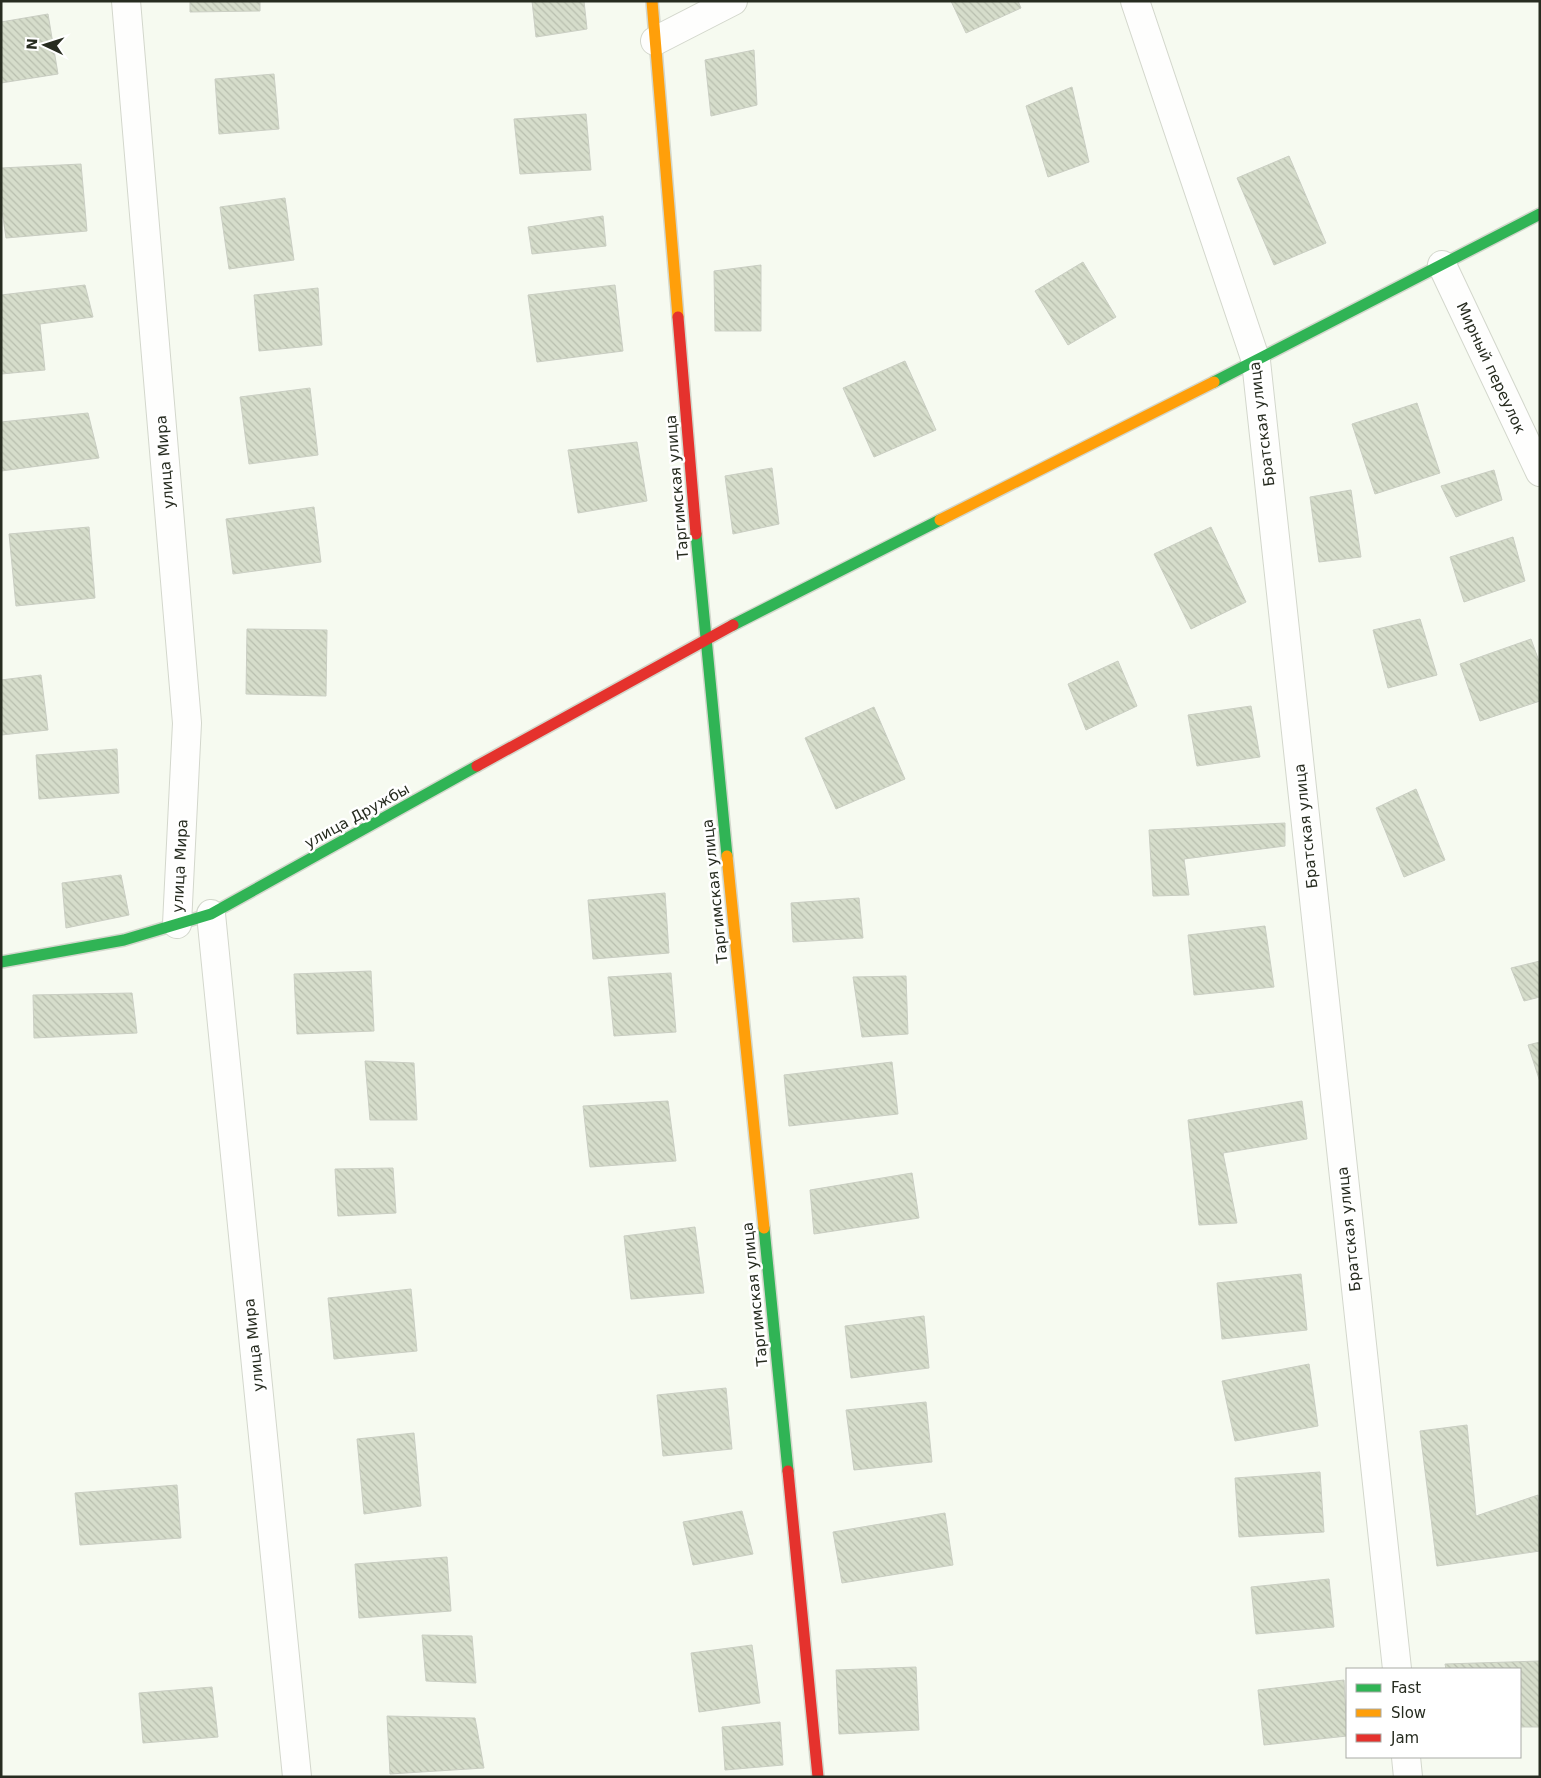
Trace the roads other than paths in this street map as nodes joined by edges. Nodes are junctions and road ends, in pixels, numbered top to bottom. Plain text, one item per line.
1 (126, 1) edge
2 (652, 1) edge
3 (733, 1) edge
4 (1135, 1) edge
5 (655, 41) junction
6 (1540, 214) edge
7 (1442, 265) junction
8 (1256, 361) junction
9 (1540, 472) edge
10 (705, 639) junction
11 (211, 914) junction
12 (178, 924) junction
13 (1, 962) edge
14 (1397, 1668) edge
15 (1406, 1758) edge
16 (298, 1777) edge
17 (818, 1777) edge
18 (1408, 1777) edge

1 - 12 street, улица Мира
2 - 5 street, Таргимская улица
3 - 5 street
4 - 8 street, Братская улица
5 - 10 street, Таргимская улица
6 - 7 street, улица Дружбы
7 - 8 street, улица Дружбы
7 - 9 street, Мирный переулок
8 - 10 street, улица Дружбы
8 - 14 street, Братская улица
10 - 11 street, улица Дружбы
10 - 17 street, Таргимская улица
11 - 12 street, улица Дружбы
11 - 16 street, улица Мира
12 - 13 street, улица Дружбы
15 - 18 street

